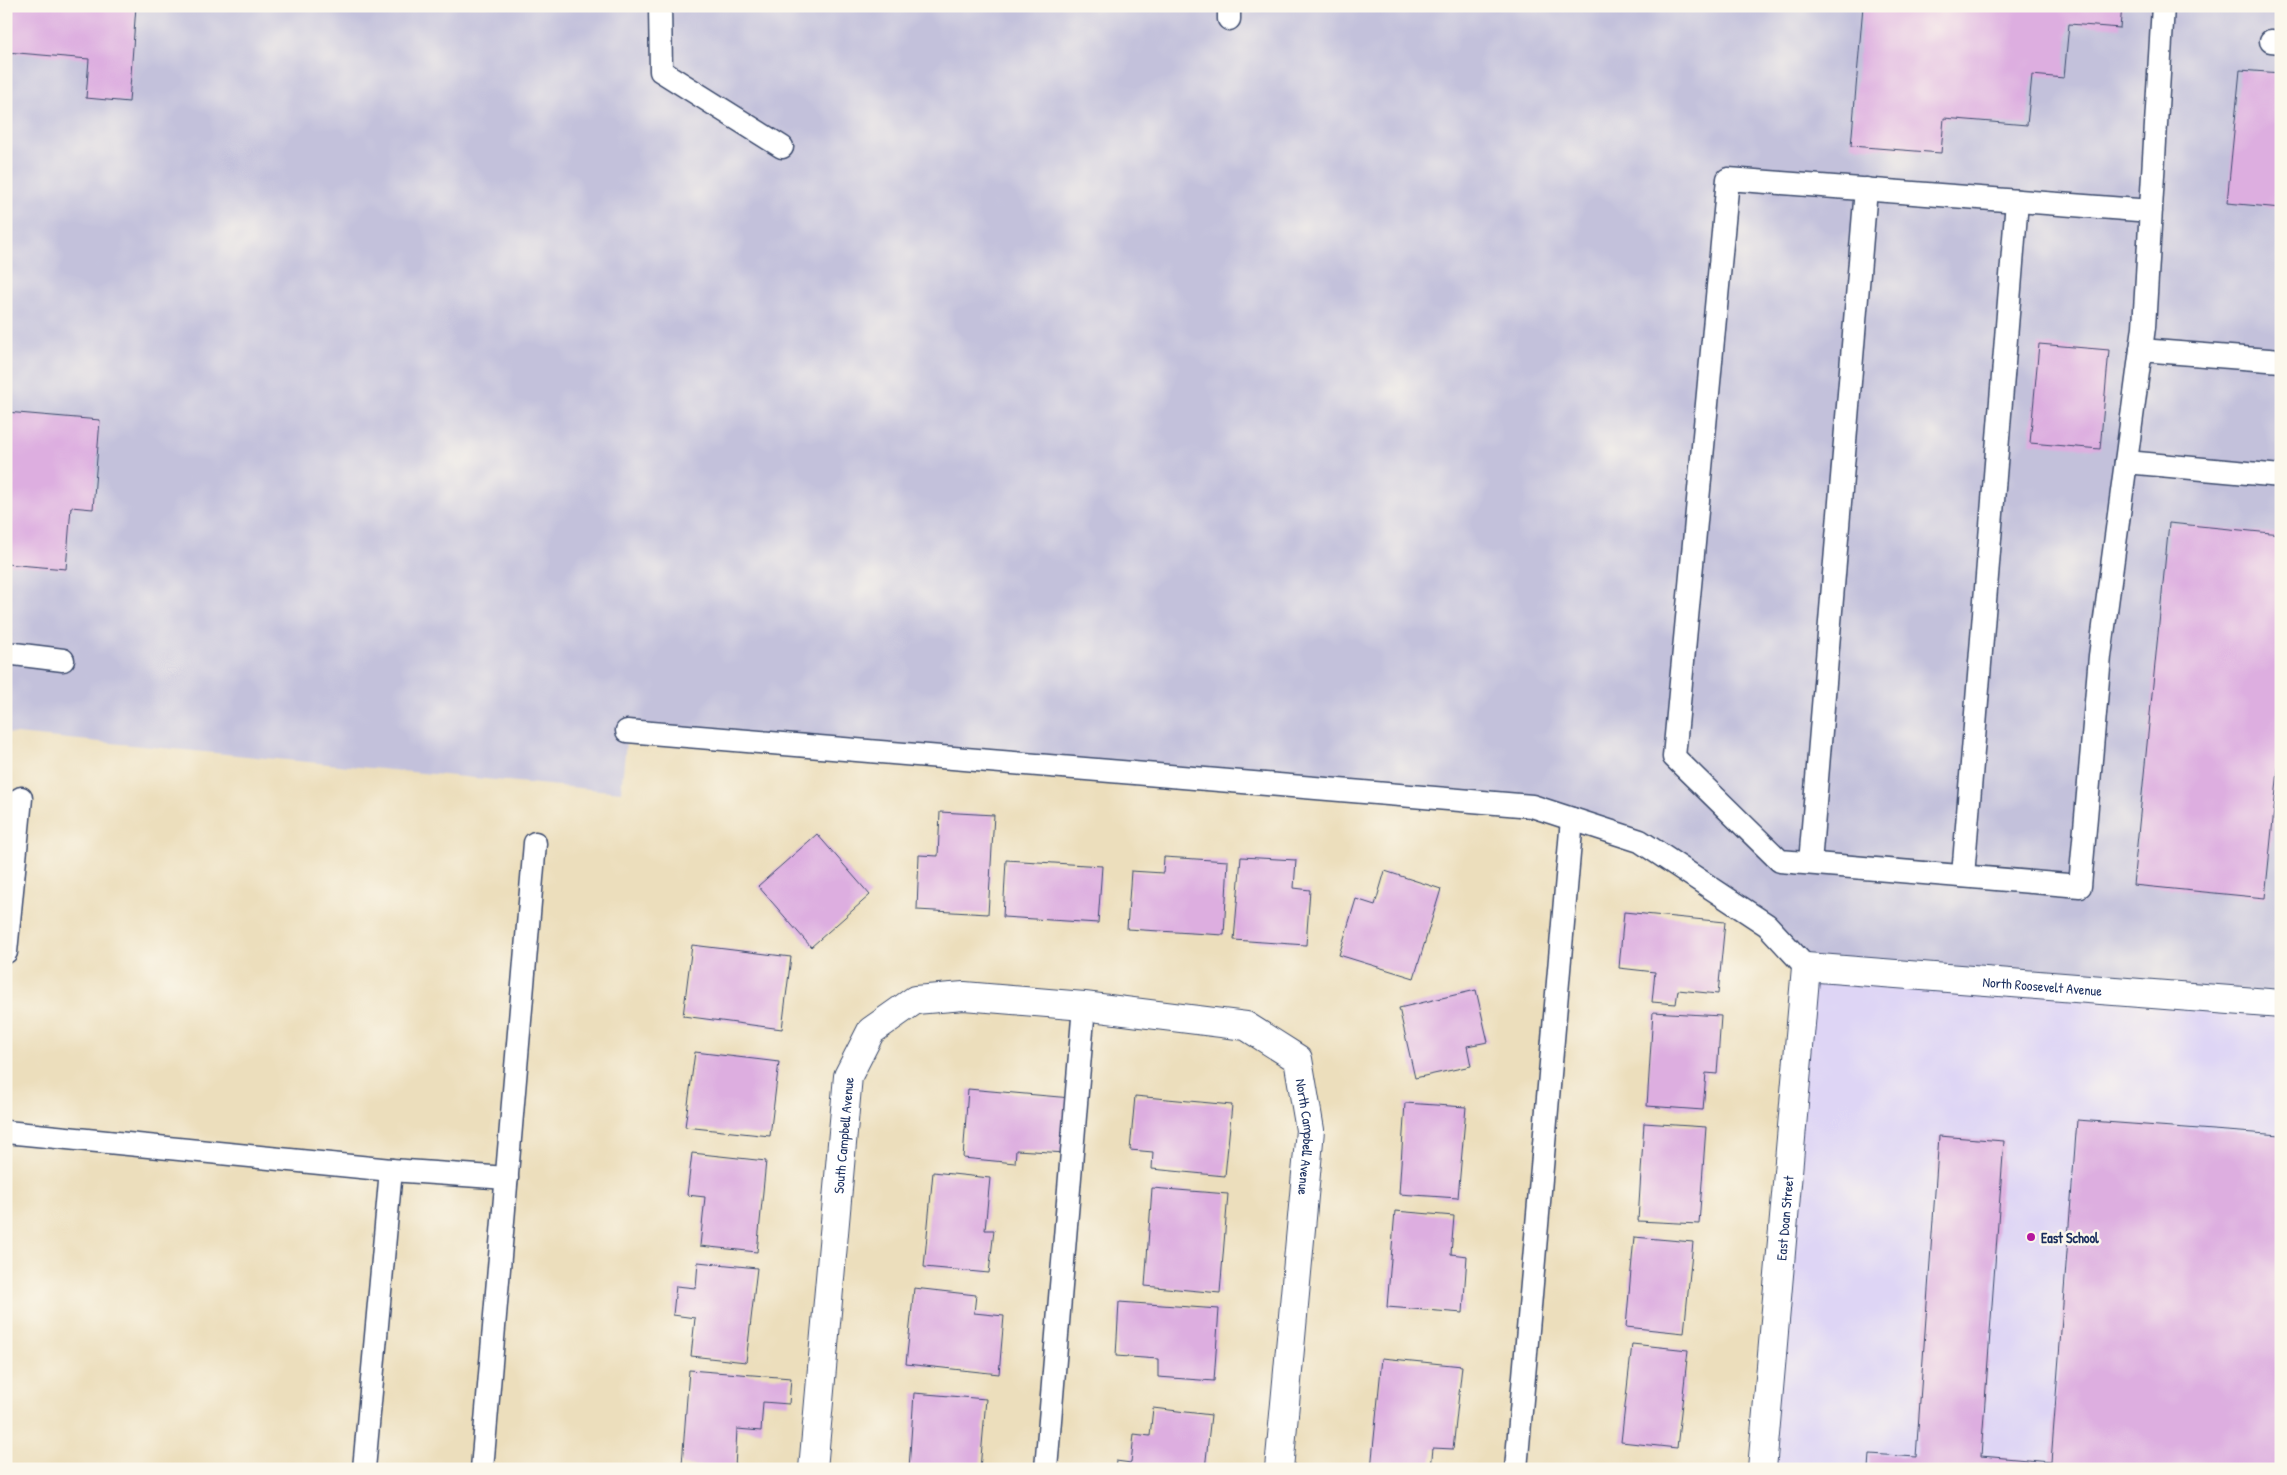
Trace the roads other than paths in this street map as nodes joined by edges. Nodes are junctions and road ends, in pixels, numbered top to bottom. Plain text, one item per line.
1 (660, 6) edge
2 (2163, 6) edge
3 (782, 147) dead end
4 (1866, 189) junction
5 (2017, 201) junction
6 (2151, 211) junction
7 (2141, 350) junction
8 (2281, 361) edge
9 (2126, 462) junction
10 (2281, 476) edge
11 (6, 653) edge
12 (63, 660) dead end
13 (627, 731) dead end
14 (21, 798) dead end
15 (1572, 819) junction
16 (535, 843) dead end
17 (1810, 863) junction
18 (1963, 876) junction
19 (6, 952) edge
20 (1806, 966) junction
21 (2281, 1004) edge
22 (1084, 1006) junction
23 (6, 1132) edge
24 (391, 1170) junction
25 (507, 1178) junction
26 (364, 1469) edge
27 (482, 1469) edge
28 (813, 1469) edge
29 (1046, 1469) edge
30 (1279, 1469) edge
31 (1516, 1469) edge
32 (1762, 1469) edge

1 - 3 lane
2 - 6 lane
4 - 5 lane
4 - 17 lane
4 - 17 lane
5 - 6 lane
5 - 18 lane
6 - 7 lane
7 - 8 lane
7 - 9 lane
9 - 10 lane
9 - 18 lane
11 - 12 lane
13 - 15 lane
14 - 19 lane
15 - 20 lane
15 - 31 lane
16 - 25 lane
17 - 18 lane
20 - 21 street, North Roosevelt Avenue
20 - 32 street, East Doan Street
22 - 28 street, South Campbell Avenue
22 - 29 lane
22 - 30 street, North Campbell Avenue
23 - 24 lane
24 - 25 lane
24 - 26 lane
25 - 27 lane

